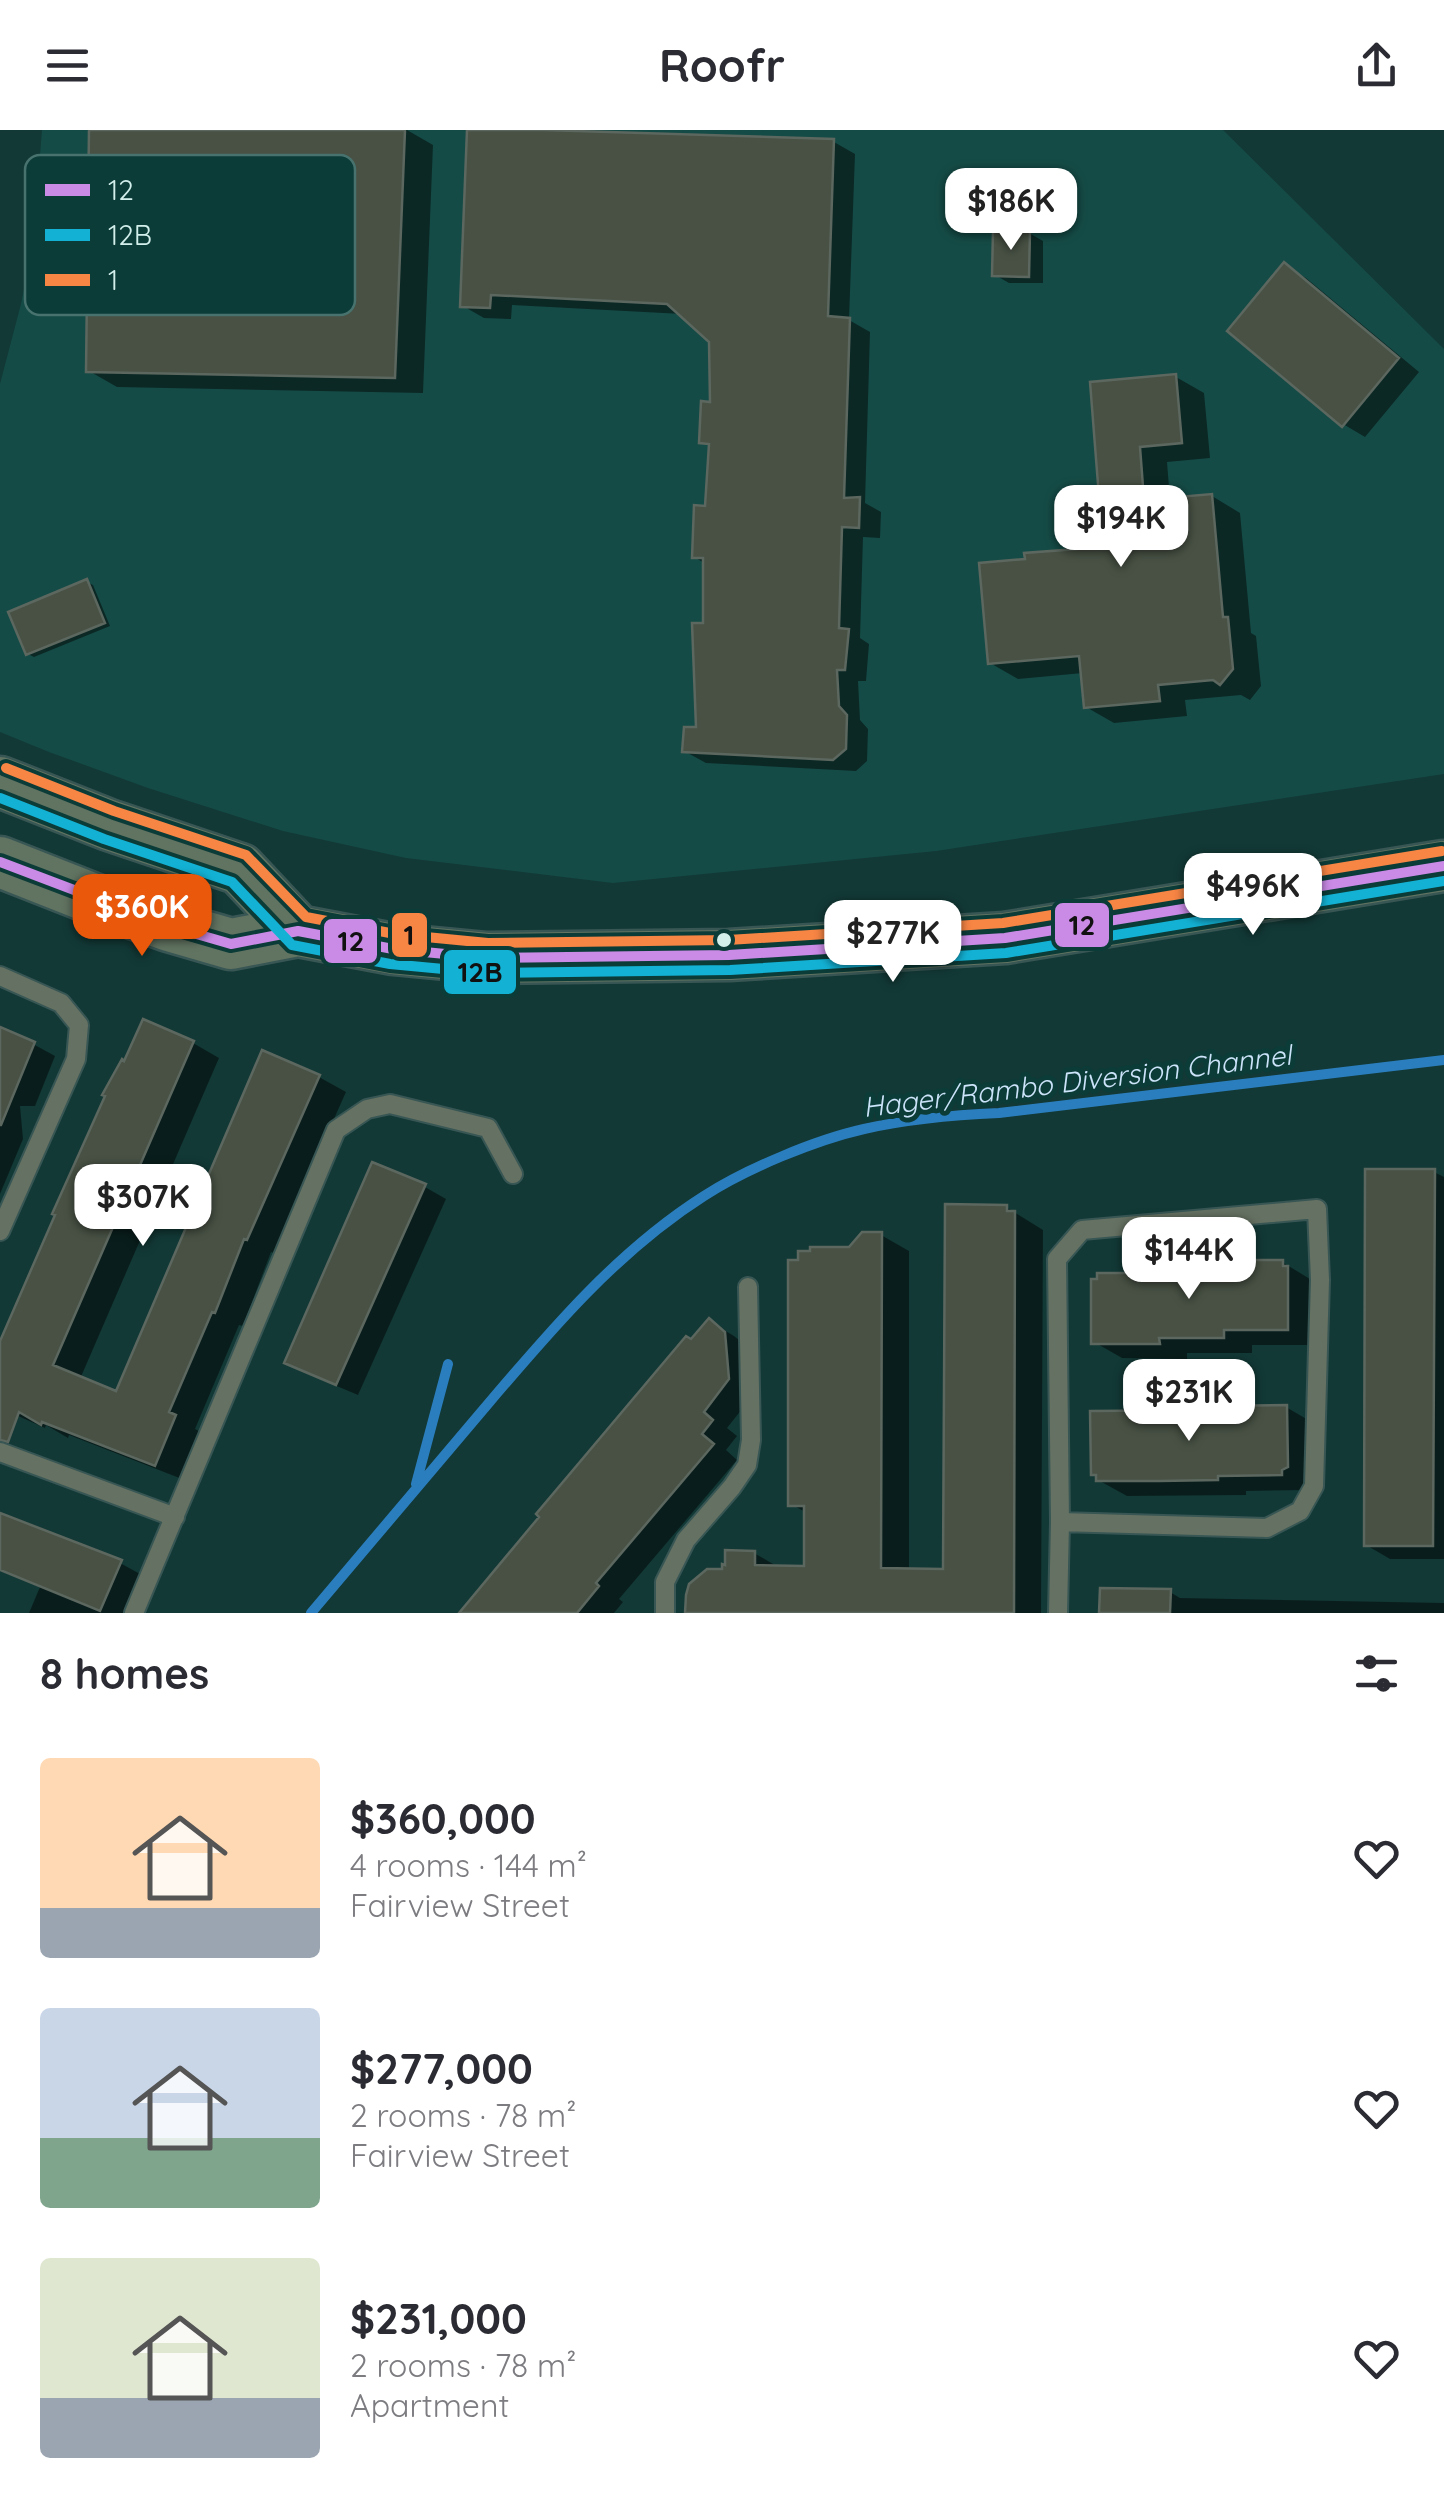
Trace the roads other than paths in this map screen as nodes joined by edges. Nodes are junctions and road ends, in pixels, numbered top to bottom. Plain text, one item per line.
1 (0, 782) edge
2 (0, 862) edge
3 (1444, 866) edge
4 (298, 931) junction
5 (0, 976) edge
6 (513, 1174) dead end
7 (0, 1231) edge
8 (748, 1286) dead end
9 (0, 1452) edge
10 (175, 1517) junction
11 (1060, 1522) junction
12 (134, 1613) edge
13 (665, 1613) edge
14 (1058, 1613) edge

1 - 4 main road
2 - 4 main road
3 - 4 main road
5 - 7 lane
6 - 10 lane
8 - 13 lane
9 - 10 lane
10 - 12 lane
11 - 11 lane
11 - 14 lane

